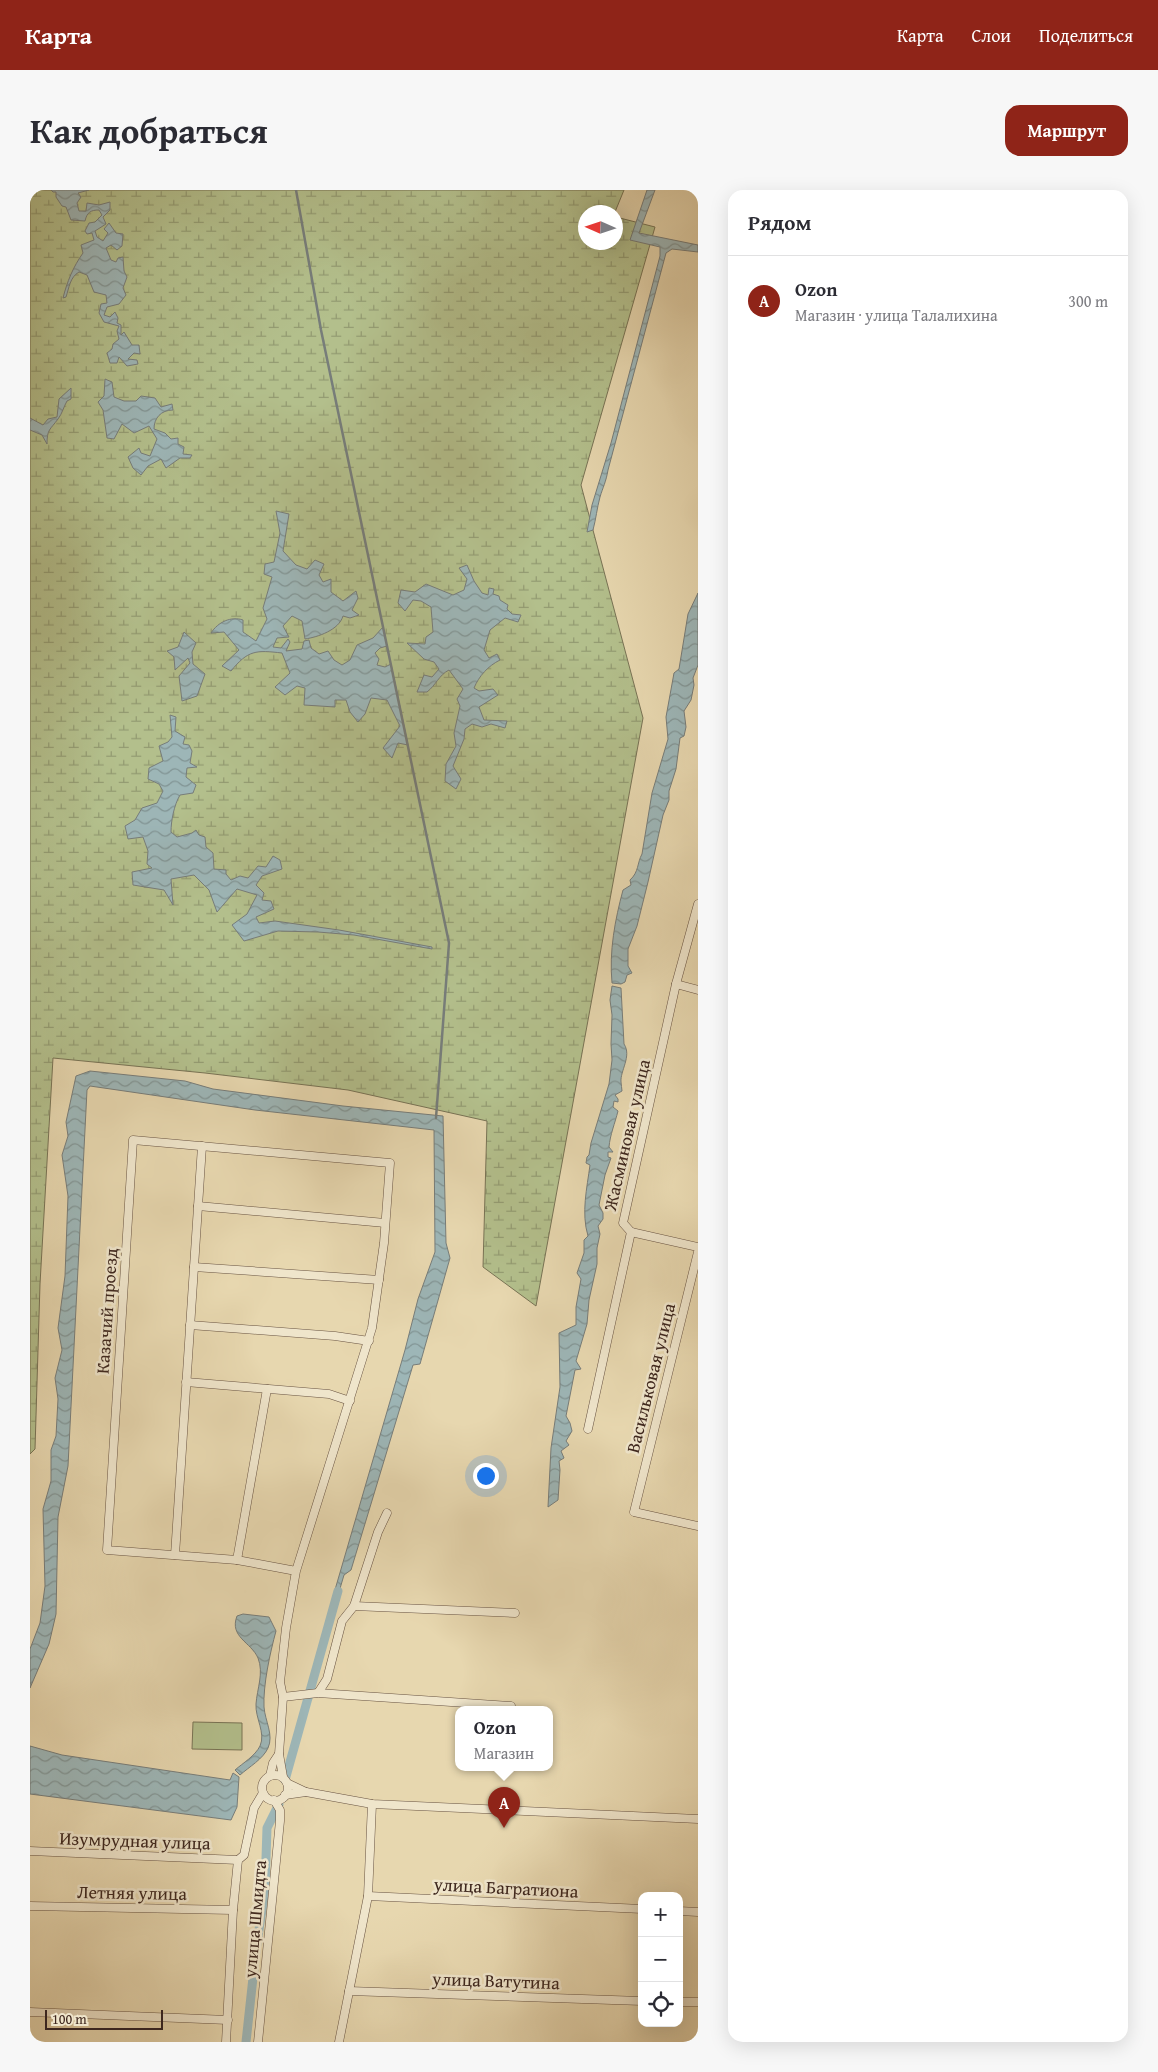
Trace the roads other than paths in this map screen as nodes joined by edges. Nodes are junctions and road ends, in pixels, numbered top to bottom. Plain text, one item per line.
1 (698, 904) edge
2 (676, 984) junction
3 (698, 990) edge
4 (202, 1146) junction
5 (198, 1206) junction
6 (386, 1223) junction
7 (631, 1232) junction
8 (698, 1247) edge
9 (698, 1252) edge
10 (194, 1267) junction
11 (378, 1280) junction
12 (190, 1325) junction
13 (369, 1341) junction
14 (186, 1382) junction
15 (267, 1389) junction
16 (350, 1401) junction
17 (588, 1429) dead end
18 (387, 1513) dead end
19 (698, 1526) edge
20 (175, 1555) junction
21 (237, 1560) junction
22 (296, 1571) junction
23 (354, 1606) junction
24 (515, 1613) dead end
25 (318, 1692) junction
26 (283, 1697) junction
27 (512, 1706) dead end
28 (280, 1754) junction
29 (270, 1776) junction
30 (285, 1780) junction
31 (306, 1792) junction
32 (263, 1793) junction
33 (285, 1795) junction
34 (274, 1800) junction
35 (372, 1804) junction
36 (698, 1819) edge
37 (30, 1851) edge
38 (238, 1860) junction
39 (368, 1896) junction
40 (30, 1906) edge
41 (638, 1909) edge
42 (233, 1910) junction
43 (683, 1911) edge
44 (698, 1912) edge
45 (349, 1991) junction
46 (638, 2001) edge
47 (683, 2002) edge
48 (698, 2002) edge
49 (30, 2012) edge
50 (228, 2020) junction
51 (226, 2042) edge
52 (258, 2042) edge
53 (339, 2042) edge

1 - 2 street, Жасминовая улица
2 - 3 street
2 - 7 street, Жасминовая улица
4 - 5 street
4 - 6 street, Казачий проезд
4 - 20 street, Казачий проезд
5 - 6 street
5 - 10 street
6 - 11 street
7 - 8 street
7 - 17 street, Жасминовая улица
9 - 19 street, Васильковая улица
10 - 11 street
10 - 12 street
11 - 13 street
12 - 13 street
12 - 14 street
13 - 16 street
14 - 15 street
14 - 20 street
15 - 16 street
15 - 21 street
16 - 22 street
18 - 23 street
20 - 21 street, Казачий проезд
21 - 22 street, Казачий проезд
22 - 26 street
23 - 24 street
23 - 25 street
25 - 26 street
25 - 27 street
26 - 28 street
28 - 29 street
28 - 30 street
29 - 30 street
29 - 32 street
30 - 31 street
30 - 33 street
31 - 33 street
31 - 35 street
32 - 34 street
32 - 38 street
33 - 34 street
34 - 52 street, улица Шмидта
35 - 36 street
35 - 39 street
37 - 38 street, Изумрудная улица
38 - 42 street
39 - 41 street, улица Багратиона
39 - 45 street
40 - 42 street, Летняя улица
42 - 50 street
43 - 44 street
45 - 46 street, улица Ватутина
45 - 53 street
47 - 48 street
49 - 50 street
50 - 51 street

